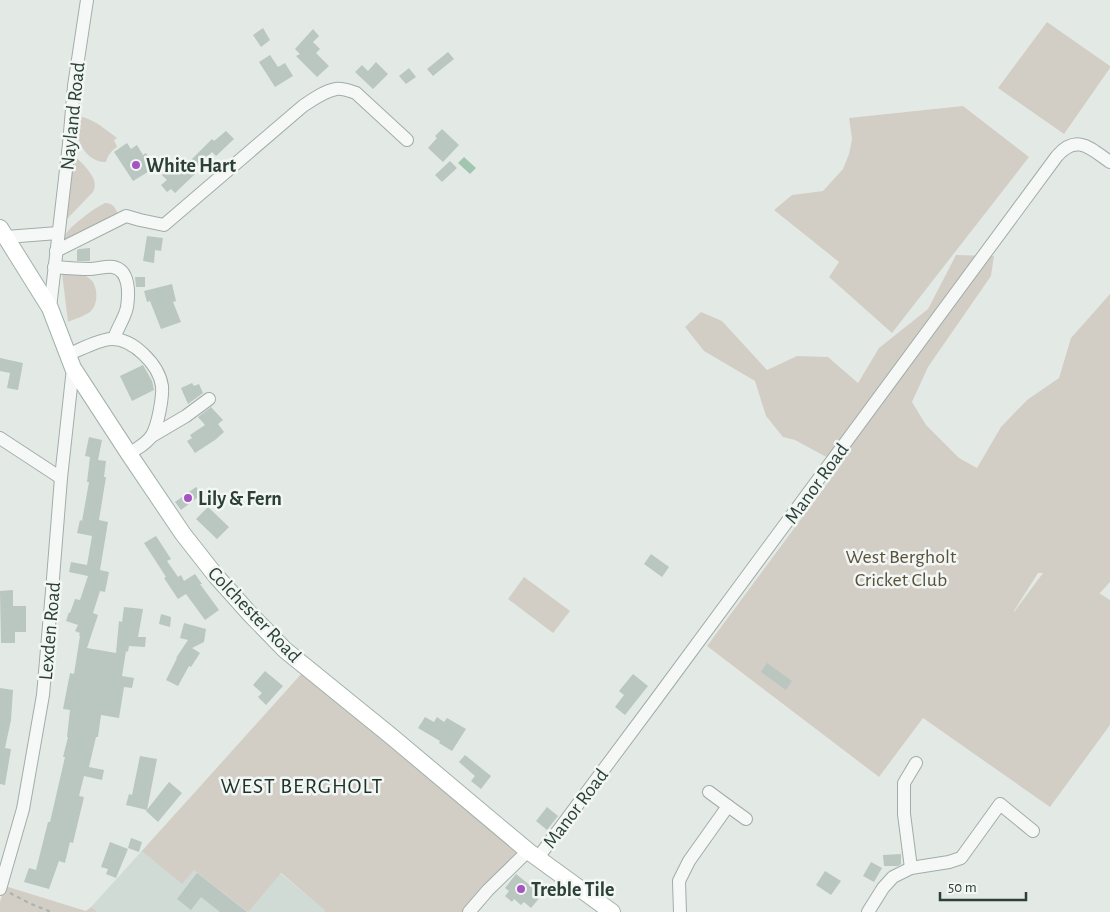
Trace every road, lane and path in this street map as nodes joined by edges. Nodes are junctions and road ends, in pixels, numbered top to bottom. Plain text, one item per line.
1 (87, 0) edge
2 (407, 140) dead end
3 (1110, 162) edge
4 (3, 233) edge
5 (58, 233) junction
6 (56, 251) junction
7 (54, 267) junction
8 (50, 308) junction
9 (114, 340) junction
10 (70, 362) junction
11 (209, 400) dead end
12 (152, 436) junction
13 (0, 438) edge
14 (129, 454) junction
15 (61, 478) junction
16 (916, 763) dead end
17 (710, 792) dead end
18 (728, 806) junction
19 (746, 820) dead end
20 (1033, 831) dead end
21 (532, 855) junction
22 (911, 868) junction
23 (4, 891) edge
24 (51, 912) edge
25 (469, 912) edge
26 (612, 912) edge
27 (680, 912) edge
28 (868, 912) edge

1 - 5 street, Nayland Road
2 - 6 street
3 - 21 street, Manor Road
4 - 5 street
4 - 8 main road, Colchester Road
5 - 6 street, Nayland Road
6 - 7 street, Nayland Road
7 - 8 street, Nayland Road
7 - 9 street
8 - 10 main road, Colchester Road
9 - 10 street
9 - 12 street
10 - 14 main road, Colchester Road
10 - 15 street, Lexden Road
11 - 12 street
12 - 14 street
13 - 15 street
14 - 21 main road, Colchester Road
15 - 23 street, Lexden Road
16 - 22 street
17 - 18 street
18 - 19 street
18 - 27 street
20 - 22 street
21 - 25 street, Manor Road
21 - 26 main road, Colchester Road
22 - 28 street
23 - 24 path

